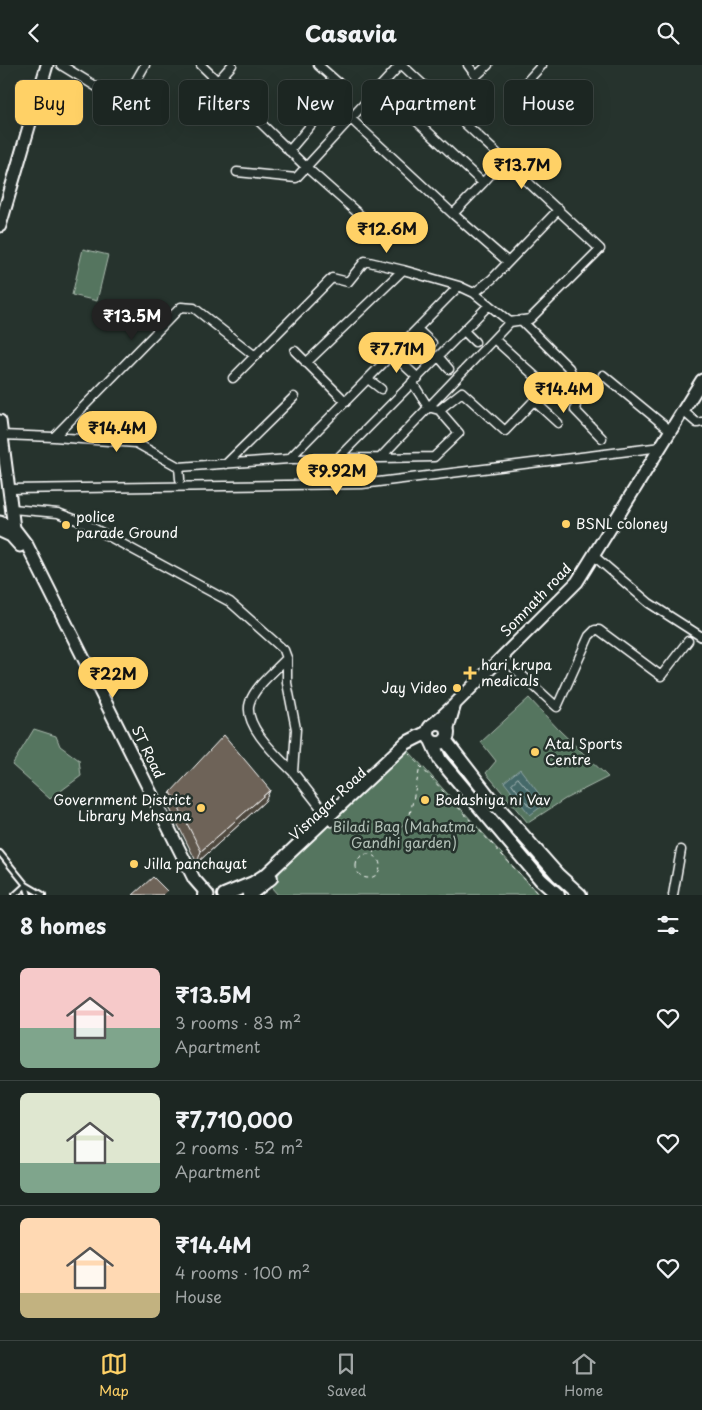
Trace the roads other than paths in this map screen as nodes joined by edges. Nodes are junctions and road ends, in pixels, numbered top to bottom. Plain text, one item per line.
1 (47, 65) edge
2 (61, 65) edge
3 (145, 65) edge
4 (202, 65) edge
5 (232, 65) edge
6 (318, 65) edge
7 (401, 65) edge
8 (468, 65) edge
9 (488, 65) edge
10 (542, 65) edge
11 (215, 80) edge
12 (219, 80) edge
13 (387, 80) edge
14 (528, 80) edge
15 (362, 107) edge
16 (352, 118) edge
17 (352, 120) edge
18 (262, 125) edge
19 (345, 125) edge
20 (421, 125) edge
21 (289, 151) junction
22 (504, 159) junction
23 (306, 167) junction
24 (237, 172) dead end
25 (483, 183) junction
26 (559, 209) junction
27 (453, 214) junction
28 (0, 225) edge
29 (383, 233) dead end
30 (508, 262) junction
31 (403, 269) junction
32 (459, 286) junction
33 (474, 293) junction
34 (489, 305) junction
35 (521, 320) junction
36 (510, 322) junction
37 (417, 329) junction
38 (464, 331) junction
39 (494, 339) junction
40 (475, 341) dead end
41 (432, 343) dead end
42 (295, 351) dead end
43 (392, 354) junction
44 (255, 356) junction
45 (438, 356) junction
46 (306, 363) junction
47 (449, 369) dead end
48 (603, 375) dead end
49 (233, 379) dead end
50 (368, 379) junction
51 (415, 380) junction
52 (702, 380) edge
53 (381, 389) dead end
54 (294, 397) dead end
55 (534, 401) junction
56 (346, 402) junction
57 (428, 407) junction
58 (439, 410) junction
59 (683, 411) junction
60 (0, 421) edge
61 (702, 422) edge
62 (558, 423) dead end
63 (671, 431) junction
64 (2, 435) junction
65 (54, 437) junction
66 (602, 438) dead end
67 (661, 447) junction
68 (2, 454) edge
69 (380, 458) junction
70 (289, 459) junction
71 (337, 459) junction
72 (226, 464) junction
73 (179, 467) junction
74 (180, 479) dead end
75 (10, 489) junction
76 (12, 509) junction
77 (0, 522) edge
78 (0, 531) edge
79 (13, 532) junction
80 (594, 556) junction
81 (702, 637) edge
82 (688, 641) dead end
83 (502, 657) junction
84 (287, 658) junction
85 (455, 704) junction
86 (430, 734) junction
87 (446, 735) junction
88 (293, 772) junction
89 (330, 819) junction
90 (682, 850) dead end
91 (0, 853) edge
92 (558, 875) junction
93 (26, 885) junction
94 (554, 893) edge
95 (15, 895) edge
96 (29, 895) edge
97 (43, 895) edge
98 (196, 895) edge
99 (206, 895) edge
100 (224, 895) edge
101 (250, 895) edge
102 (580, 895) edge
103 (673, 895) edge

1 - 28 main road
2 - 3 street
4 - 11 street
5 - 12 street
6 - 21 street
7 - 13 street
7 - 22 street
8 - 9 street
10 - 14 street
15 - 16 street
17 - 27 street
18 - 21 street
19 - 23 street
20 - 25 street
21 - 23 street
22 - 25 street
22 - 26 street
23 - 24 street
23 - 29 street
25 - 27 street
26 - 30 street
26 - 35 street
27 - 30 street
30 - 33 street
31 - 32 street
31 - 44 street
31 - 46 street
32 - 33 street
32 - 37 street
33 - 34 street
34 - 36 street
34 - 38 street
35 - 36 street
35 - 66 street
36 - 39 street
37 - 41 street
37 - 43 street
38 - 40 street
38 - 45 street
39 - 55 street
39 - 57 street
42 - 46 street
43 - 50 street
43 - 51 street
44 - 49 street
44 - 65 street
45 - 47 street
45 - 51 street
46 - 56 street
48 - 63 street
50 - 53 street
50 - 56 street
51 - 57 street
51 - 71 street
52 - 59 main road, Somnath road
54 - 72 street
55 - 58 street
55 - 62 street
56 - 70 street
57 - 58 street
57 - 69 street
58 - 69 street
59 - 61 street
59 - 63 main road, Somnath road
60 - 64 main road
63 - 67 main road, Somnath road
64 - 65 street
64 - 68 main road
65 - 73 street
67 - 75 street
67 - 80 main road, Somnath road
68 - 75 main road
69 - 71 street
70 - 71 street
70 - 72 street
72 - 73 street
73 - 74 street
75 - 76 main road
76 - 79 main road
76 - 84 street
77 - 79 main road, ST Road
78 - 79 main road, ST Road
79 - 98 main road, ST Road
79 - 99 main road, ST Road
80 - 81 street
80 - 83 main road, Somnath road
82 - 83 street
83 - 85 main road, Somnath road
84 - 88 street
84 - 88 street
85 - 86 main road
85 - 87 main road, Somnath road
86 - 87 main road
86 - 89 main road, Visnagar Road
86 - 89 main road
86 - 94 main road
87 - 92 main road
88 - 89 street
89 - 100 main road
89 - 101 main road, Visnagar Road
90 - 103 street
91 - 93 lane
92 - 94 street
92 - 102 main road
93 - 95 lane
93 - 96 lane
93 - 97 lane

